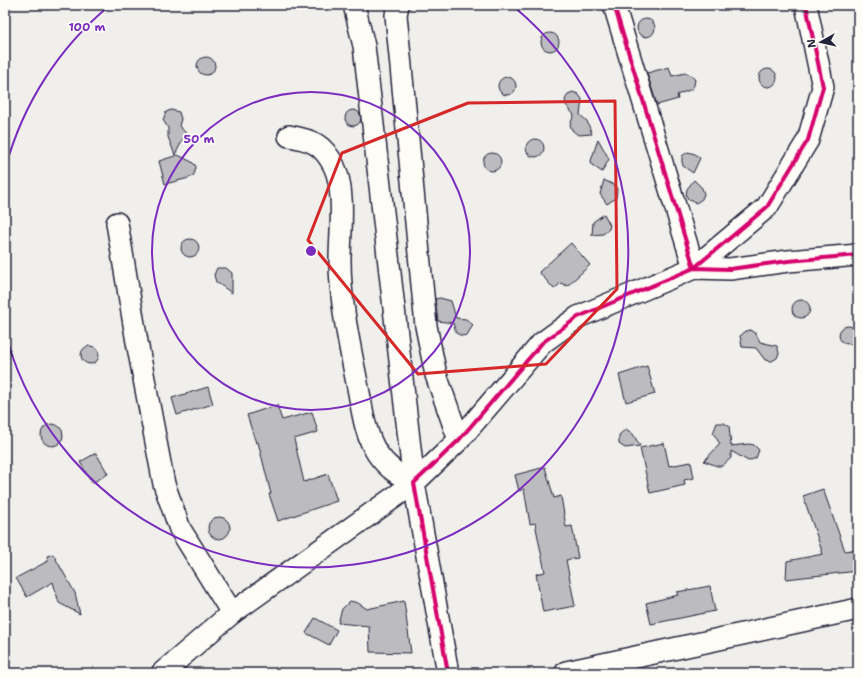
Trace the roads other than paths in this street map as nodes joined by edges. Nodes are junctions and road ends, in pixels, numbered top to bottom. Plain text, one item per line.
1 (354, 5) edge
2 (398, 5) edge
3 (614, 5) edge
4 (806, 5) edge
5 (289, 136) dead end
6 (117, 223) dead end
7 (858, 255) edge
8 (694, 268) junction
9 (459, 440) junction
10 (414, 483) junction
11 (858, 608) edge
12 (232, 613) junction
13 (162, 673) edge
14 (448, 673) edge
15 (563, 673) edge

1 - 10 street
2 - 9 street
3 - 8 street
4 - 8 street
5 - 10 street
6 - 12 street
7 - 8 street
8 - 9 street
9 - 10 street
10 - 12 street
10 - 14 street
11 - 15 street
12 - 13 street

